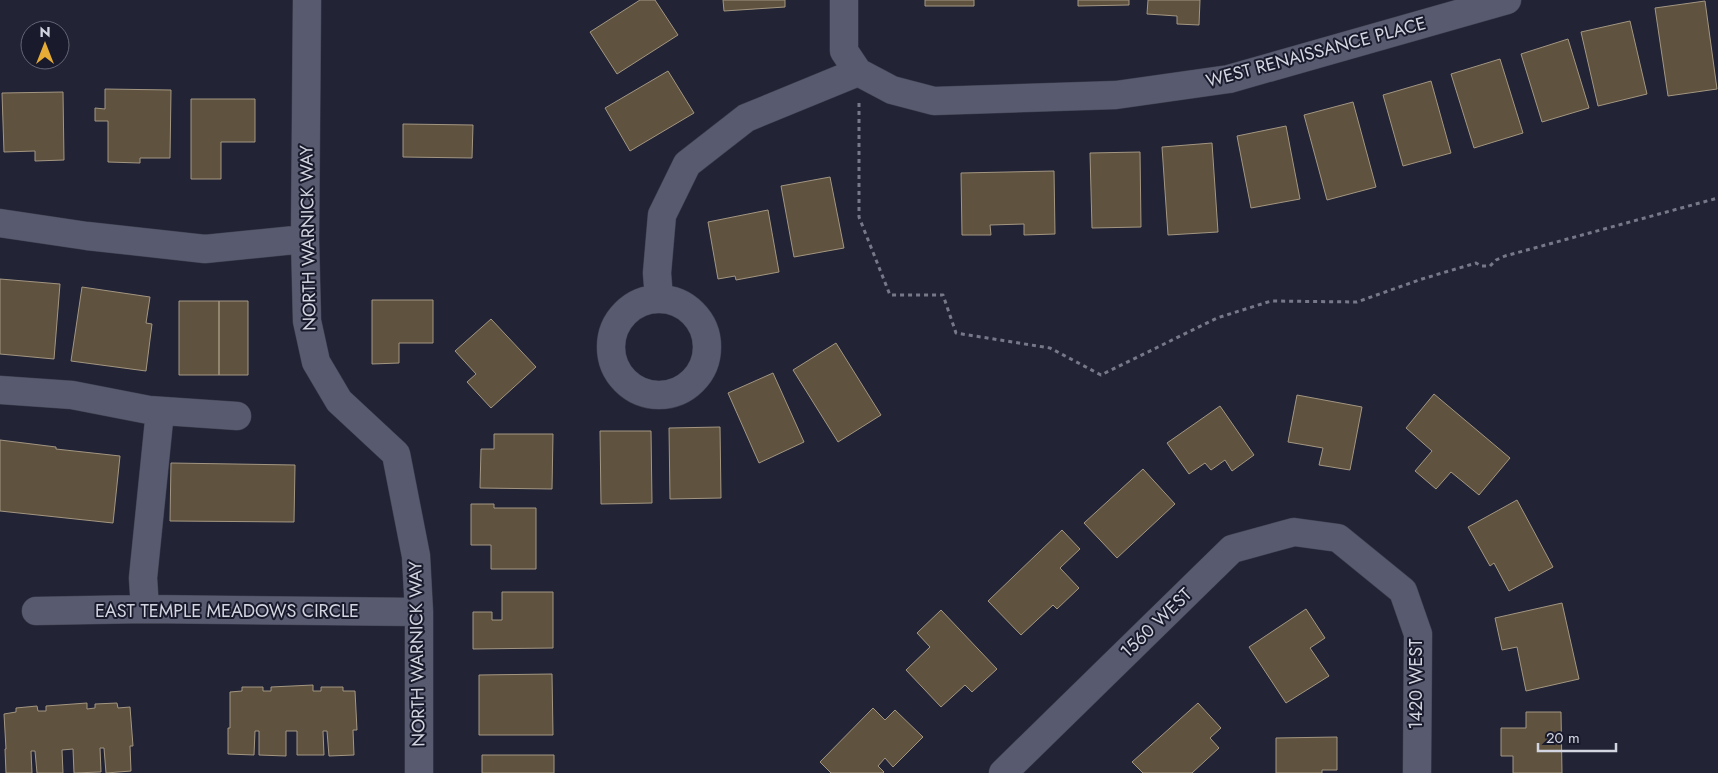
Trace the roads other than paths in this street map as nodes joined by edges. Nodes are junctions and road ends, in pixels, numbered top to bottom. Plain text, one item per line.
1 (307, 0) edge
2 (844, 0) edge
3 (1507, 0) edge
4 (858, 72) junction
5 (0, 223) edge
6 (305, 239) junction
7 (659, 299) dead end
8 (0, 390) edge
9 (160, 411) junction
10 (237, 416) dead end
11 (1338, 538) joint
12 (145, 609) junction
13 (36, 611) dead end
14 (419, 612) junction
15 (419, 773) edge
16 (1003, 773) edge
17 (1417, 773) edge

1 - 6 street, NORTH WARNICK WAY
2 - 4 street
3 - 4 street, WEST RENAISSANCE PLACE
4 - 7 street
5 - 6 street
6 - 14 street, NORTH WARNICK WAY
8 - 9 street
9 - 10 street
9 - 12 street
11 - 16 street, 1560 WEST
11 - 17 street, 1420 WEST
12 - 13 street, EAST TEMPLE MEADOWS CIRCLE
12 - 14 street, EAST TEMPLE MEADOWS CIRCLE
14 - 15 street, NORTH WARNICK WAY

